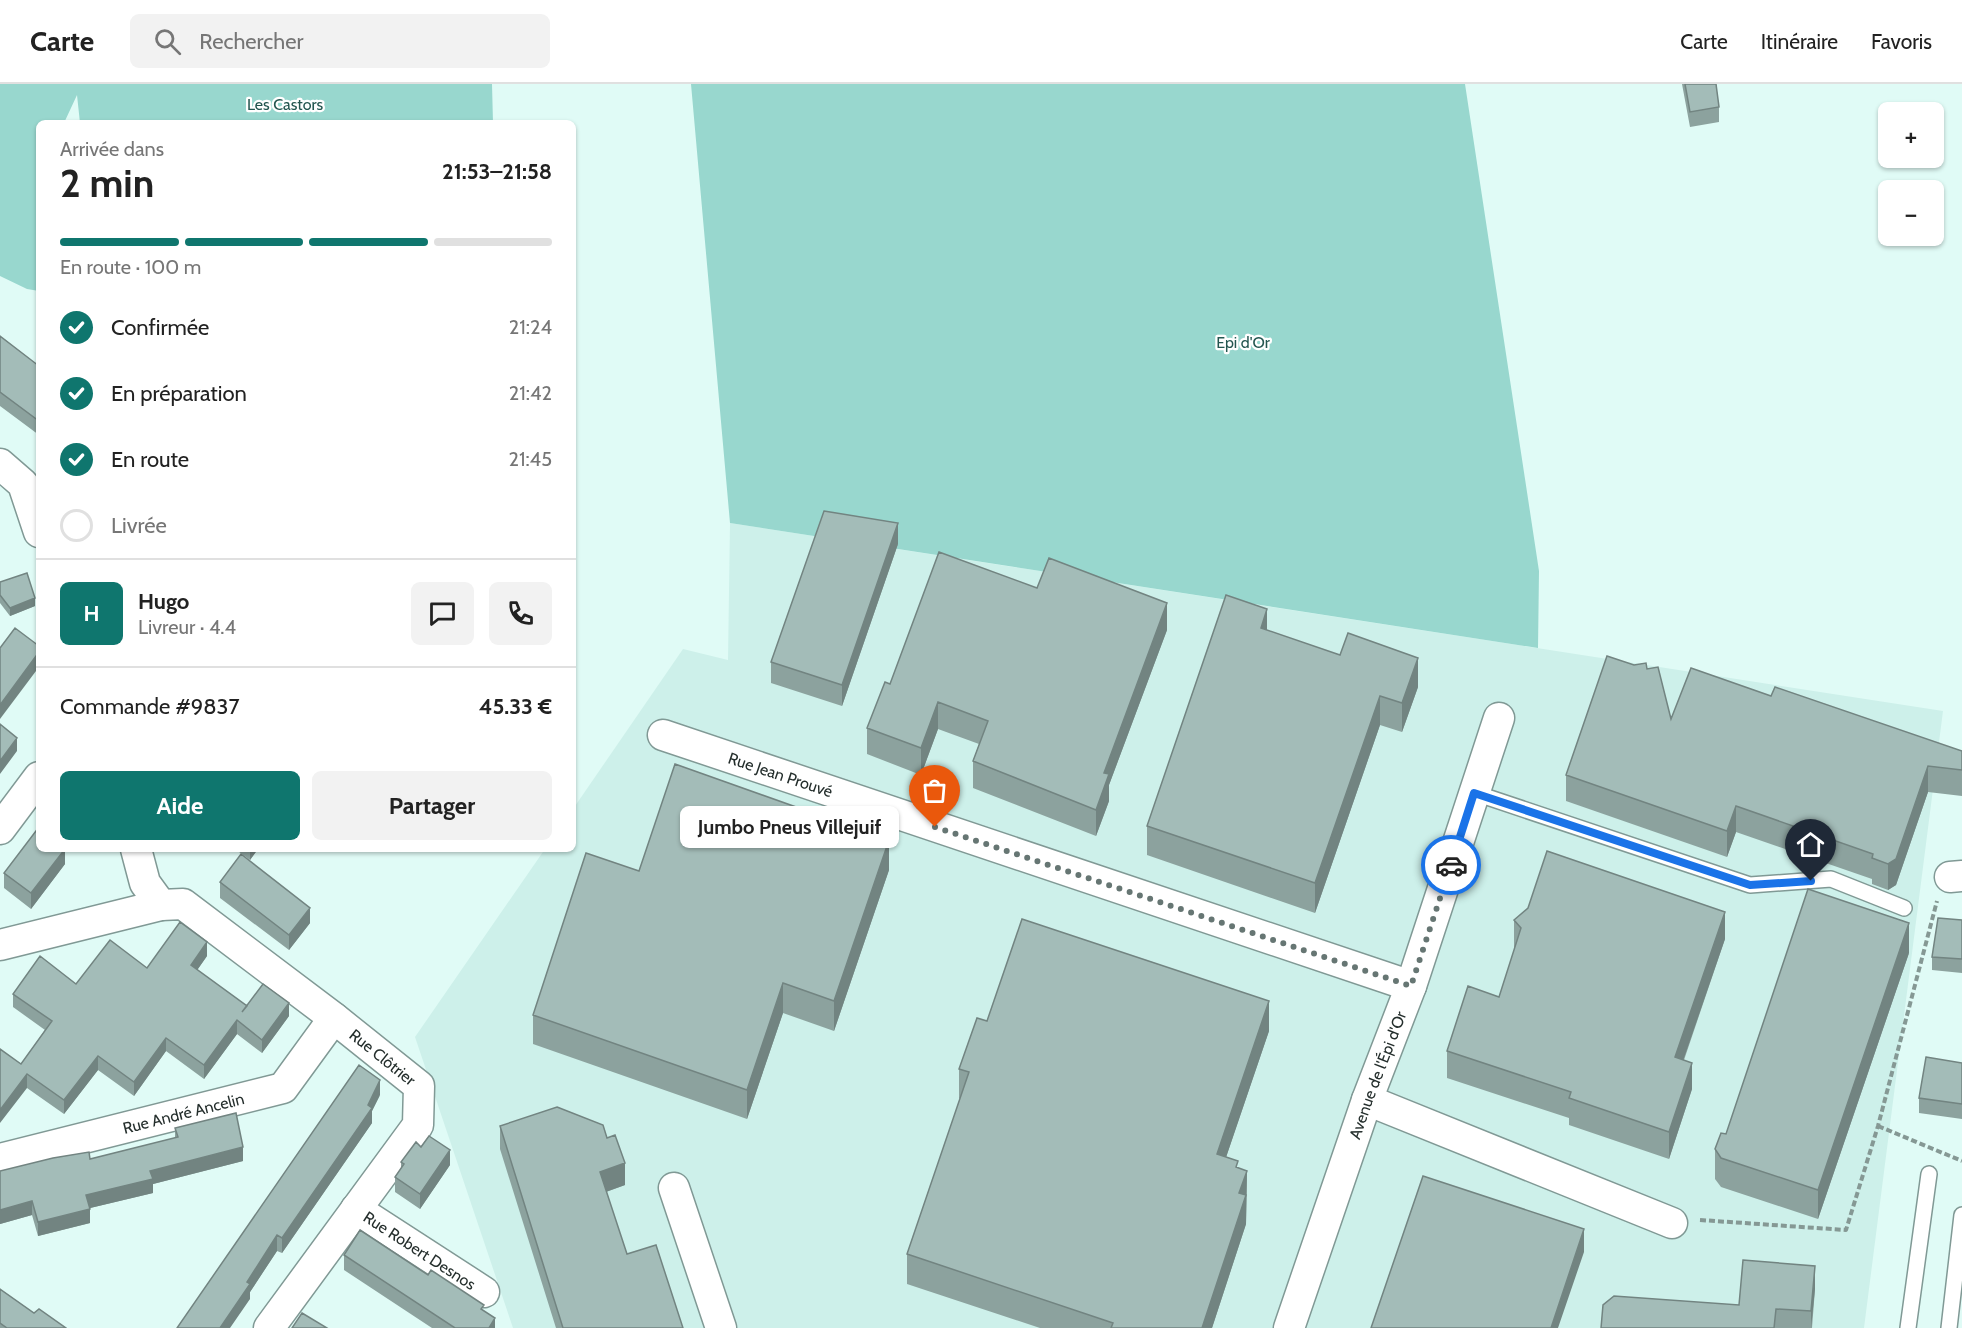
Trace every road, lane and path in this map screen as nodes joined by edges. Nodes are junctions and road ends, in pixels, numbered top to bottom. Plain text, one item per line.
1 (0, 464) edge
2 (36, 522) edge
3 (1499, 718) dead end
4 (663, 735) dead end
5 (36, 781) edge
6 (1474, 793) junction
7 (0, 829) edge
8 (137, 852) edge
9 (1955, 876) edge
10 (161, 905) junction
11 (1904, 908) dead end
12 (0, 945) edge
13 (1411, 986) junction
14 (334, 1018) junction
15 (1367, 1100) junction
16 (1878, 1126) junction
17 (0, 1159) edge
18 (1962, 1161) edge
19 (1929, 1174) dead end
20 (674, 1188) dead end
21 (356, 1209) junction
22 (1962, 1215) edge
23 (1683, 1221) joint
24 (484, 1292) dead end
25 (269, 1328) edge
26 (721, 1328) edge
27 (1289, 1328) edge
28 (1908, 1328) edge
29 (1949, 1328) edge

1 - 2 street
3 - 6 street, Avenue de l'Épi d'Or
4 - 13 street, Rue Jean Prouvé
5 - 7 street
6 - 11 lane
6 - 13 street, Avenue de l'Épi d'Or
8 - 10 street
9 - 16 path
10 - 12 street
10 - 14 street, Rue Clôtrier
13 - 15 street, Avenue de l'Épi d'Or
14 - 17 street, Rue André Ancelin
14 - 21 street, Rue Clôtrier
15 - 23 street
15 - 27 street, Avenue de l'Épi d'Or
16 - 18 path
16 - 23 path
19 - 28 lane
20 - 26 street
21 - 24 street, Rue Robert Desnos
21 - 25 street, Rue Clôtrier
22 - 29 lane

